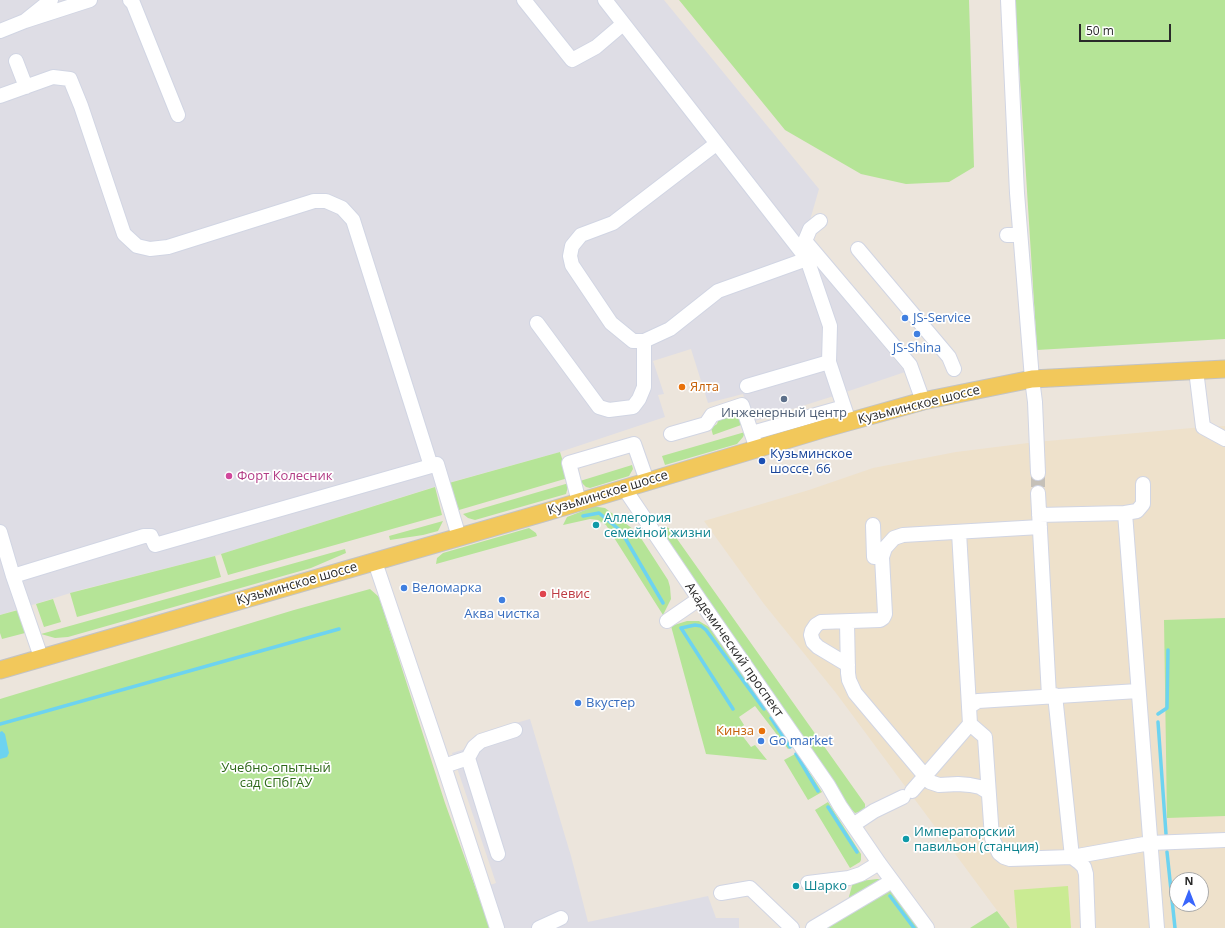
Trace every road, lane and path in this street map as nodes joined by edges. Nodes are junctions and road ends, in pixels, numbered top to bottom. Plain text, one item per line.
1 (51, 0) edge
2 (90, 0) edge
3 (130, 0) edge
4 (524, 0) edge
5 (605, 0) edge
6 (1008, 0) edge
7 (25, 21) junction
8 (623, 24) junction
9 (0, 31) edge
10 (16, 61) dead end
11 (26, 87) junction
12 (0, 96) edge
13 (178, 114) dead end
14 (716, 144) junction
15 (820, 221) dead end
16 (858, 249) dead end
17 (807, 259) junction
18 (537, 322) dead end
19 (644, 340) junction
20 (829, 362) junction
21 (954, 369) dead end
22 (1225, 369) edge
23 (1196, 370) junction
24 (1032, 379) junction
25 (747, 386) dead end
26 (923, 401) junction
27 (846, 414) junction
28 (671, 434) dead end
29 (1225, 439) edge
30 (755, 441) junction
31 (431, 466) junction
32 (1038, 473) tunnel mouth
33 (647, 481) junction
34 (1143, 484) dead end
35 (624, 488) junction
36 (1038, 492) tunnel mouth
37 (579, 502) junction
38 (1125, 513) junction
39 (1040, 521) junction
40 (872, 525) dead end
41 (0, 532) edge
42 (959, 532) junction
43 (459, 537) junction
44 (882, 557) junction
45 (375, 562) junction
46 (13, 576) junction
47 (699, 599) junction
48 (667, 621) dead end
49 (847, 622) junction
50 (41, 657) junction
51 (848, 665) junction
52 (0, 670) edge
53 (1138, 691) junction
54 (1052, 696) junction
55 (970, 706) junction
56 (970, 724) junction
57 (515, 730) dead end
58 (468, 758) junction
59 (444, 766) junction
60 (924, 777) junction
61 (988, 792) junction
62 (853, 825) junction
63 (1225, 840) edge
64 (1150, 843) junction
65 (498, 854) dead end
66 (1072, 857) junction
67 (879, 863) junction
68 (892, 881) junction
69 (808, 883) dead end
70 (721, 893) dead end
71 (561, 918) dead end
72 (497, 928) edge
73 (539, 928) edge
74 (792, 928) edge
75 (813, 928) edge
76 (928, 928) edge
77 (1088, 928) edge
78 (1157, 928) edge

1 - 7 street
2 - 7 street
3 - 13 street
4 - 8 street
5 - 8 street
6 - 24 street
7 - 9 street
8 - 14 street
10 - 11 street
11 - 12 street
11 - 31 street
14 - 17 street
14 - 19 street
15 - 26 street
16 - 21 street
17 - 19 street
17 - 20 street
18 - 19 street
20 - 25 street
20 - 27 street
22 - 23 main road, Кузьминское шоссе
23 - 24 main road, Кузьминское шоссе
23 - 29 street
24 - 26 main road, Кузьминское шоссе
24 - 32 street
26 - 27 main road, Кузьминское шоссе
27 - 30 main road, Кузьминское шоссе
28 - 30 street
30 - 33 main road, Кузьминское шоссе
31 - 43 street
31 - 46 street
33 - 35 main road, Кузьминское шоссе
33 - 37 street
34 - 38 street
35 - 37 main road, Кузьминское шоссе
35 - 47 street, Академический проспект
36 - 39 street
37 - 43 main road, Кузьминское шоссе
38 - 39 street
38 - 53 street
39 - 42 street
39 - 54 street
40 - 44 street
41 - 46 street
42 - 44 street
42 - 55 street
43 - 45 main road, Кузьминское шоссе
44 - 49 street
45 - 50 main road, Кузьминское шоссе
45 - 59 street
46 - 50 street
47 - 48 street
47 - 62 street, Академический проспект
49 - 51 street
49 - 51 street
50 - 52 main road, Кузьминское шоссе
51 - 60 street
53 - 54 street
53 - 64 street
54 - 55 street
54 - 66 street
55 - 56 street
56 - 60 street
56 - 61 street
57 - 58 street
58 - 59 street
58 - 65 street
59 - 72 street
60 - 61 street
60 - 62 street
61 - 66 street
62 - 67 street, Академический проспект
63 - 64 street
64 - 66 street
64 - 78 street
66 - 77 street
67 - 68 street, Академический проспект
67 - 69 street
68 - 75 street
68 - 76 street, Академический проспект
70 - 74 street
71 - 73 street

